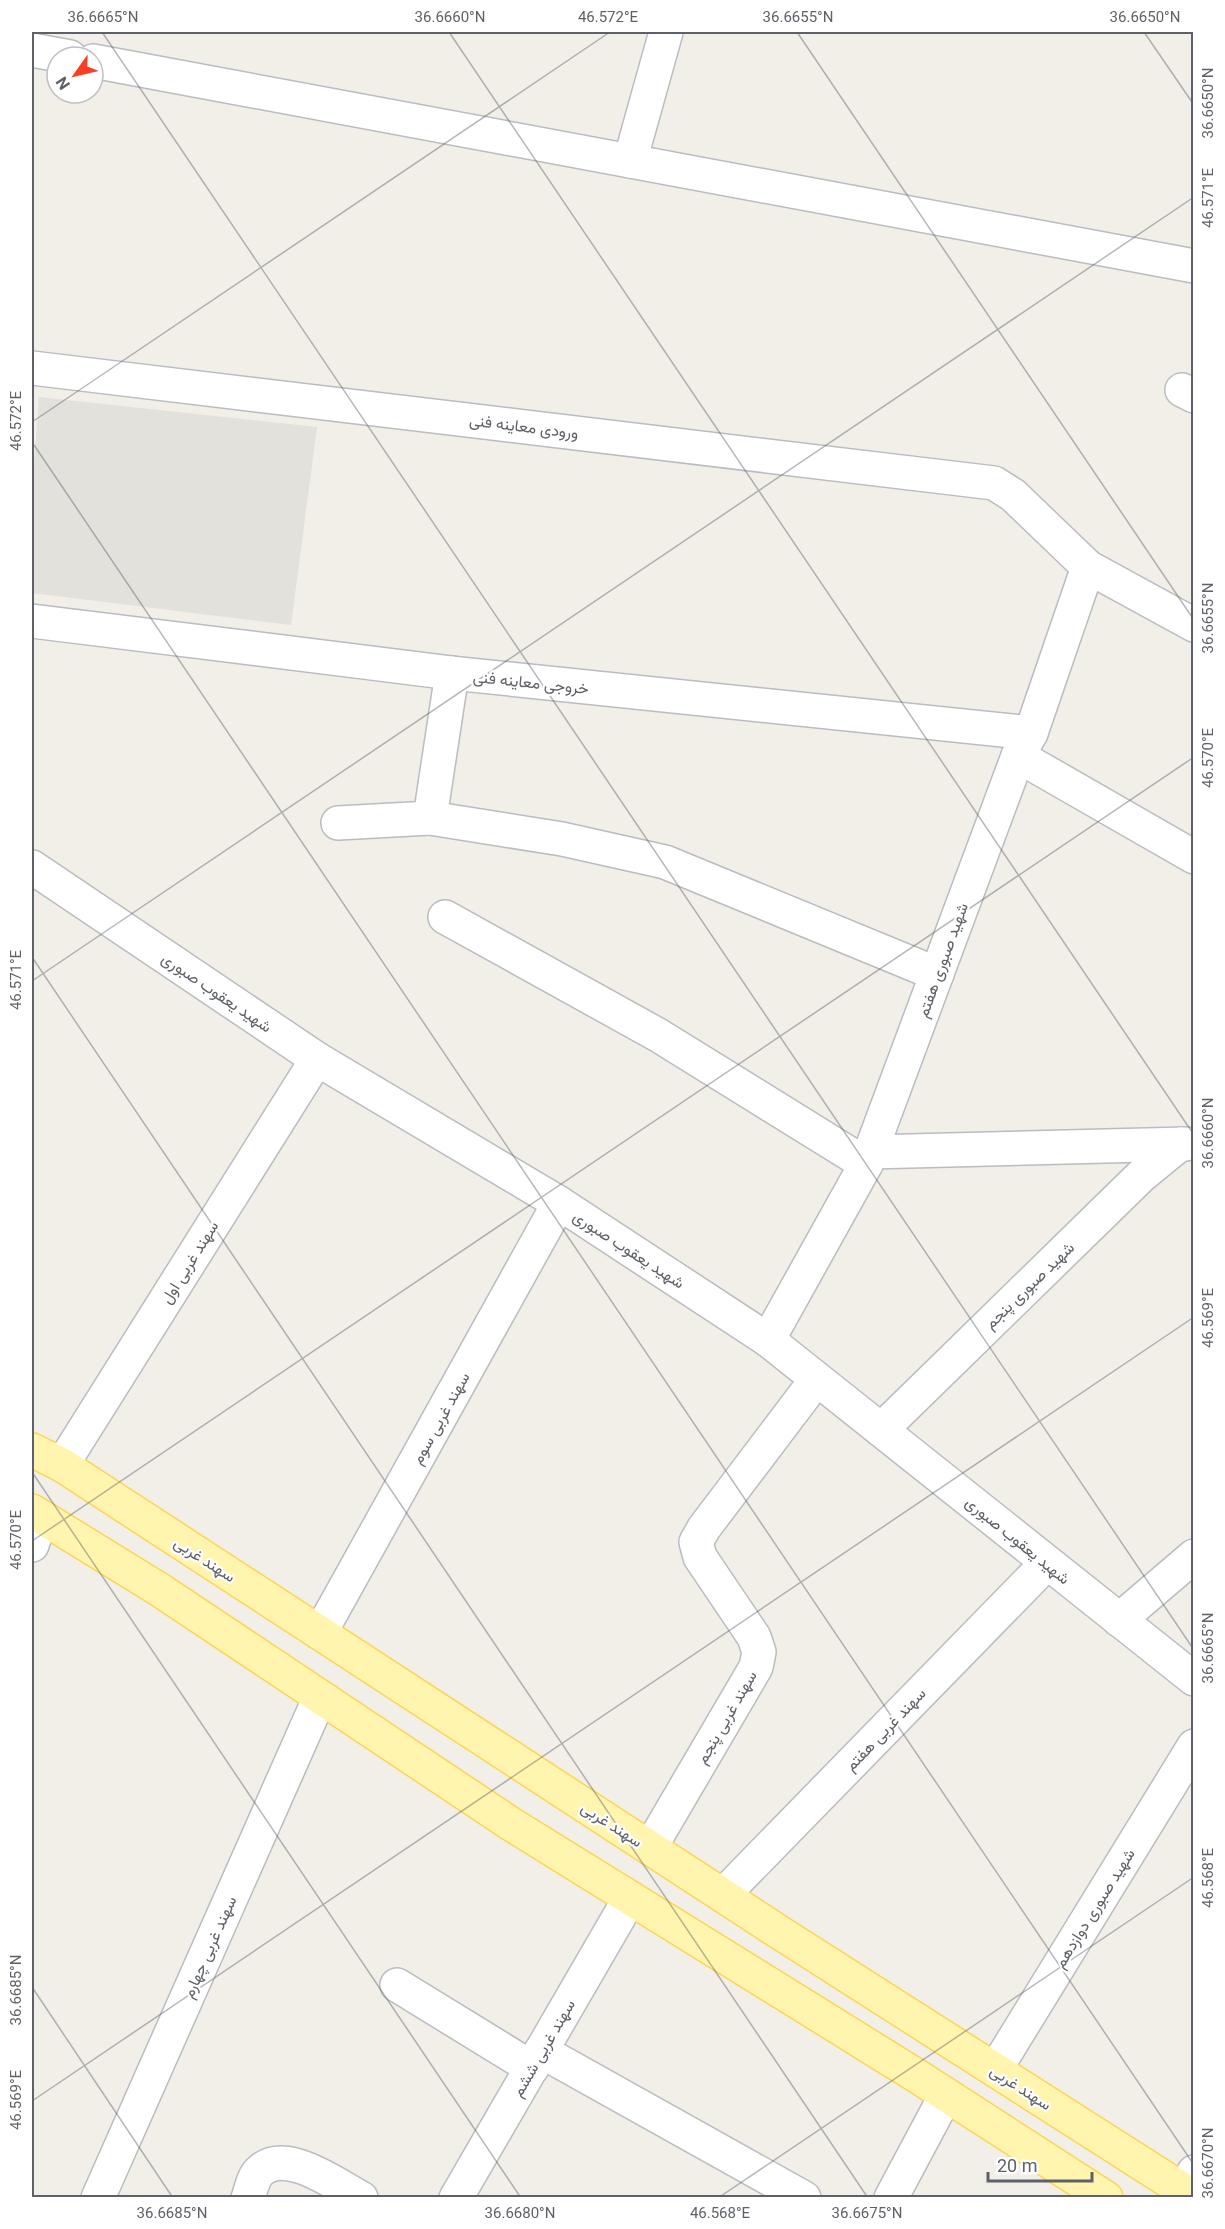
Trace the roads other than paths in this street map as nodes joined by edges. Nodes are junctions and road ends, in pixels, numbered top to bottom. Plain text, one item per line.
1 (666, 32) edge
2 (105, 63) edge
3 (630, 161) junction
4 (1194, 266) edge
5 (32, 368) edge
6 (1089, 567) junction
7 (32, 621) edge
8 (1194, 626) edge
9 (452, 674) junction
10 (1024, 745) junction
11 (430, 818) junction
12 (338, 823) dead end
13 (1194, 857) edge
14 (32, 867) edge
15 (445, 917) dead end
16 (937, 974) junction
17 (317, 1059) junction
18 (1187, 1144) edge
19 (868, 1158) junction
20 (559, 1203) junction
21 (768, 1340) junction
22 (816, 1380) junction
23 (881, 1430) junction
24 (32, 1450) edge
25 (62, 1465) junction
26 (35, 1524) edge
27 (1194, 1556) edge
28 (1047, 1563) junction
29 (1119, 1620) junction
30 (320, 1634) junction
31 (1194, 1679) edge
32 (320, 1696) junction
33 (1194, 1746) edge
34 (650, 1848) junction
35 (723, 1895) junction
36 (630, 1898) junction
37 (397, 1985) dead end
38 (537, 2060) junction
39 (995, 2070) junction
40 (946, 2095) junction
41 (1190, 2186) edge
42 (98, 2198) edge
43 (248, 2198) edge
44 (361, 2198) edge
45 (456, 2198) edge
46 (804, 2198) edge
47 (891, 2198) edge
48 (1106, 2198) edge

1 - 3 street
2 - 3 street
3 - 4 street
5 - 6 street, ورودی معاینه فنی
6 - 8 street, ورودی معاینه فنی
6 - 10 street, شهید صبوری هفتم
7 - 9 street, خروجی معاینه فنی
9 - 10 street, خروجی معاینه فنی
9 - 11 street
10 - 13 street
10 - 16 street, شهید صبوری هفتم
11 - 12 street
11 - 16 street
14 - 17 street, شهید یعقوب صبوری
15 - 19 street
16 - 19 street, شهید صبوری هفتم
17 - 20 street, شهید یعقوب صبوری
17 - 25 street, سهند غربی اول
18 - 19 street
18 - 23 street, شهید صبوری پنجم
19 - 21 street, شهید صبوری هفتم
20 - 21 street, شهید یعقوب صبوری
20 - 30 street, سهند غربی سوم
21 - 22 street, شهید یعقوب صبوری
22 - 23 street, شهید یعقوب صبوری
22 - 34 street, سهند غربی پنجم
23 - 28 street, شهید یعقوب صبوری
24 - 25 main road, سهند غربی
25 - 30 main road, سهند غربی
26 - 32 main road
27 - 29 street
28 - 29 street, شهید یعقوب صبوری
28 - 35 street, سهند غربی هفتم
29 - 31 street, شهید یعقوب صبوری
30 - 34 main road, سهند غربی
32 - 36 main road
32 - 42 street, سهند غربی چهارم
33 - 39 street, شهید صبوری دوازدهم
34 - 35 main road, سهند غربی
35 - 39 main road, سهند غربی
36 - 38 street, سهند غربی ششم
36 - 40 main road
37 - 38 street
38 - 45 street, سهند غربی ششم
38 - 46 street
39 - 41 main road, سهند غربی
40 - 47 street
40 - 48 main road
43 - 44 street

